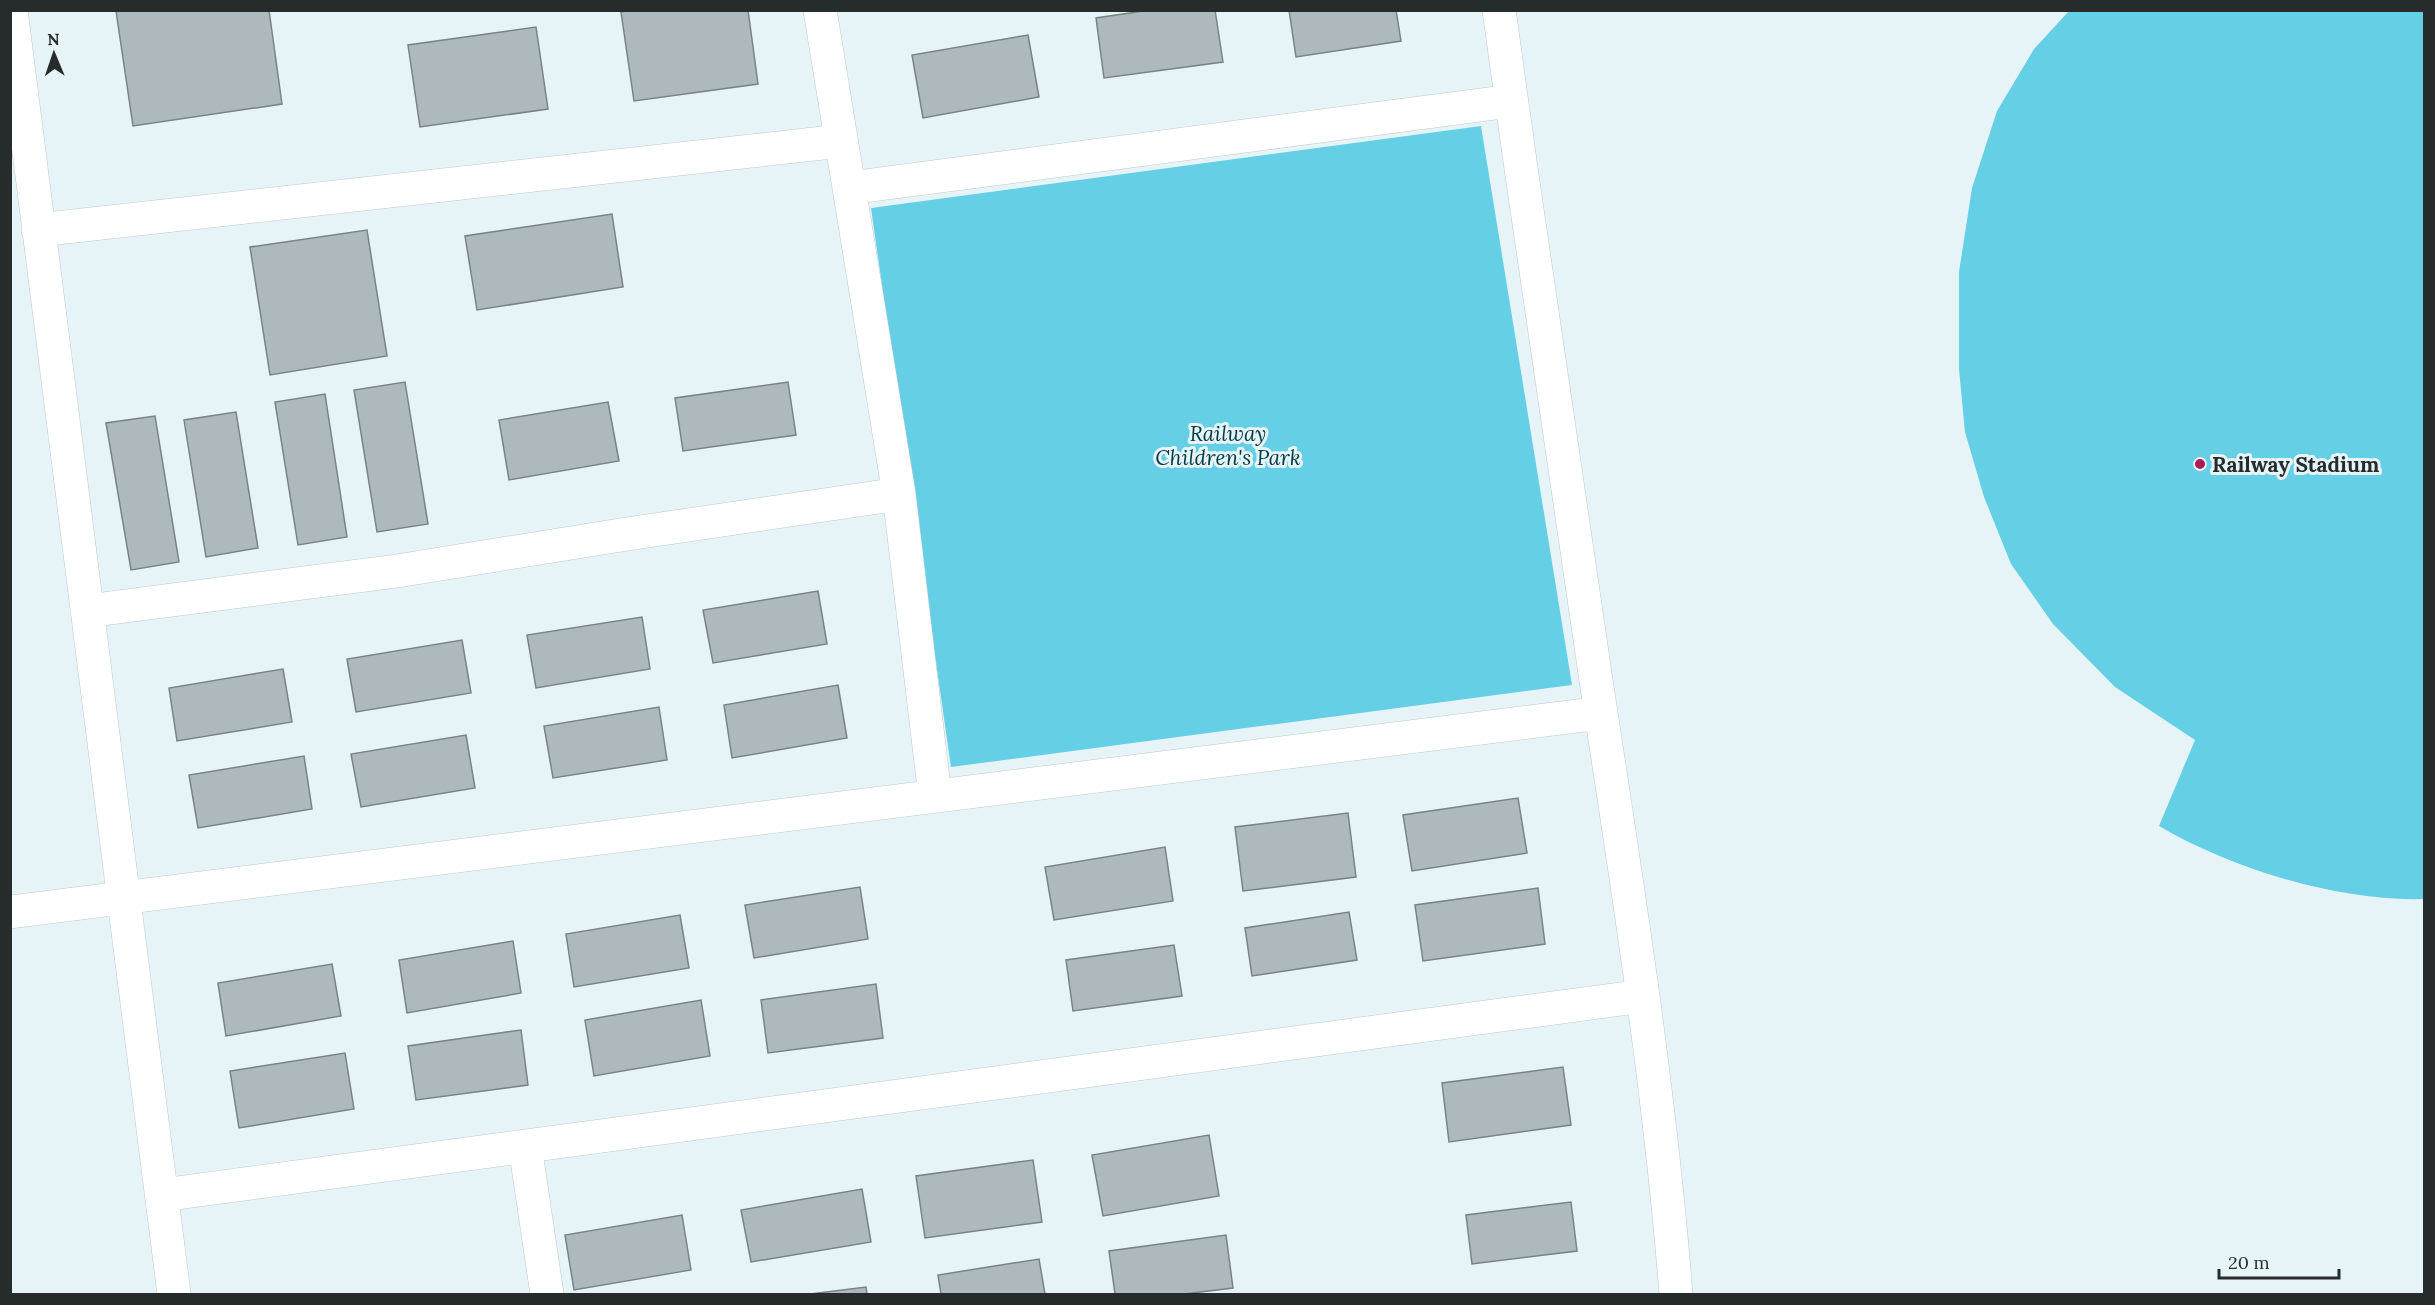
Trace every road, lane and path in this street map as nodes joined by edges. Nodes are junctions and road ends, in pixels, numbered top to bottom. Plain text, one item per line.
1 (10, 10) edge
2 (820, 10) edge
3 (1499, 10) edge
4 (1511, 101) junction
5 (841, 141) junction
6 (849, 188) junction
7 (39, 230) junction
8 (898, 494) junction
9 (87, 611) junction
10 (1601, 713) junction
11 (935, 796) junction
12 (124, 898) junction
13 (10, 912) edge
14 (1643, 996) junction
15 (525, 1146) junction
16 (162, 1195) junction
17 (174, 1294) edge
18 (547, 1294) edge
19 (1676, 1294) edge

1 - 7 street
2 - 5 street
3 - 4 street
4 - 6 street
4 - 10 street
5 - 6 street
5 - 7 street
6 - 8 street
7 - 9 street
8 - 9 street
8 - 11 street
9 - 12 street
10 - 11 street
10 - 14 street
11 - 12 street
12 - 13 street
12 - 16 street
14 - 15 street
14 - 19 street
15 - 16 street
15 - 18 street
16 - 17 street

